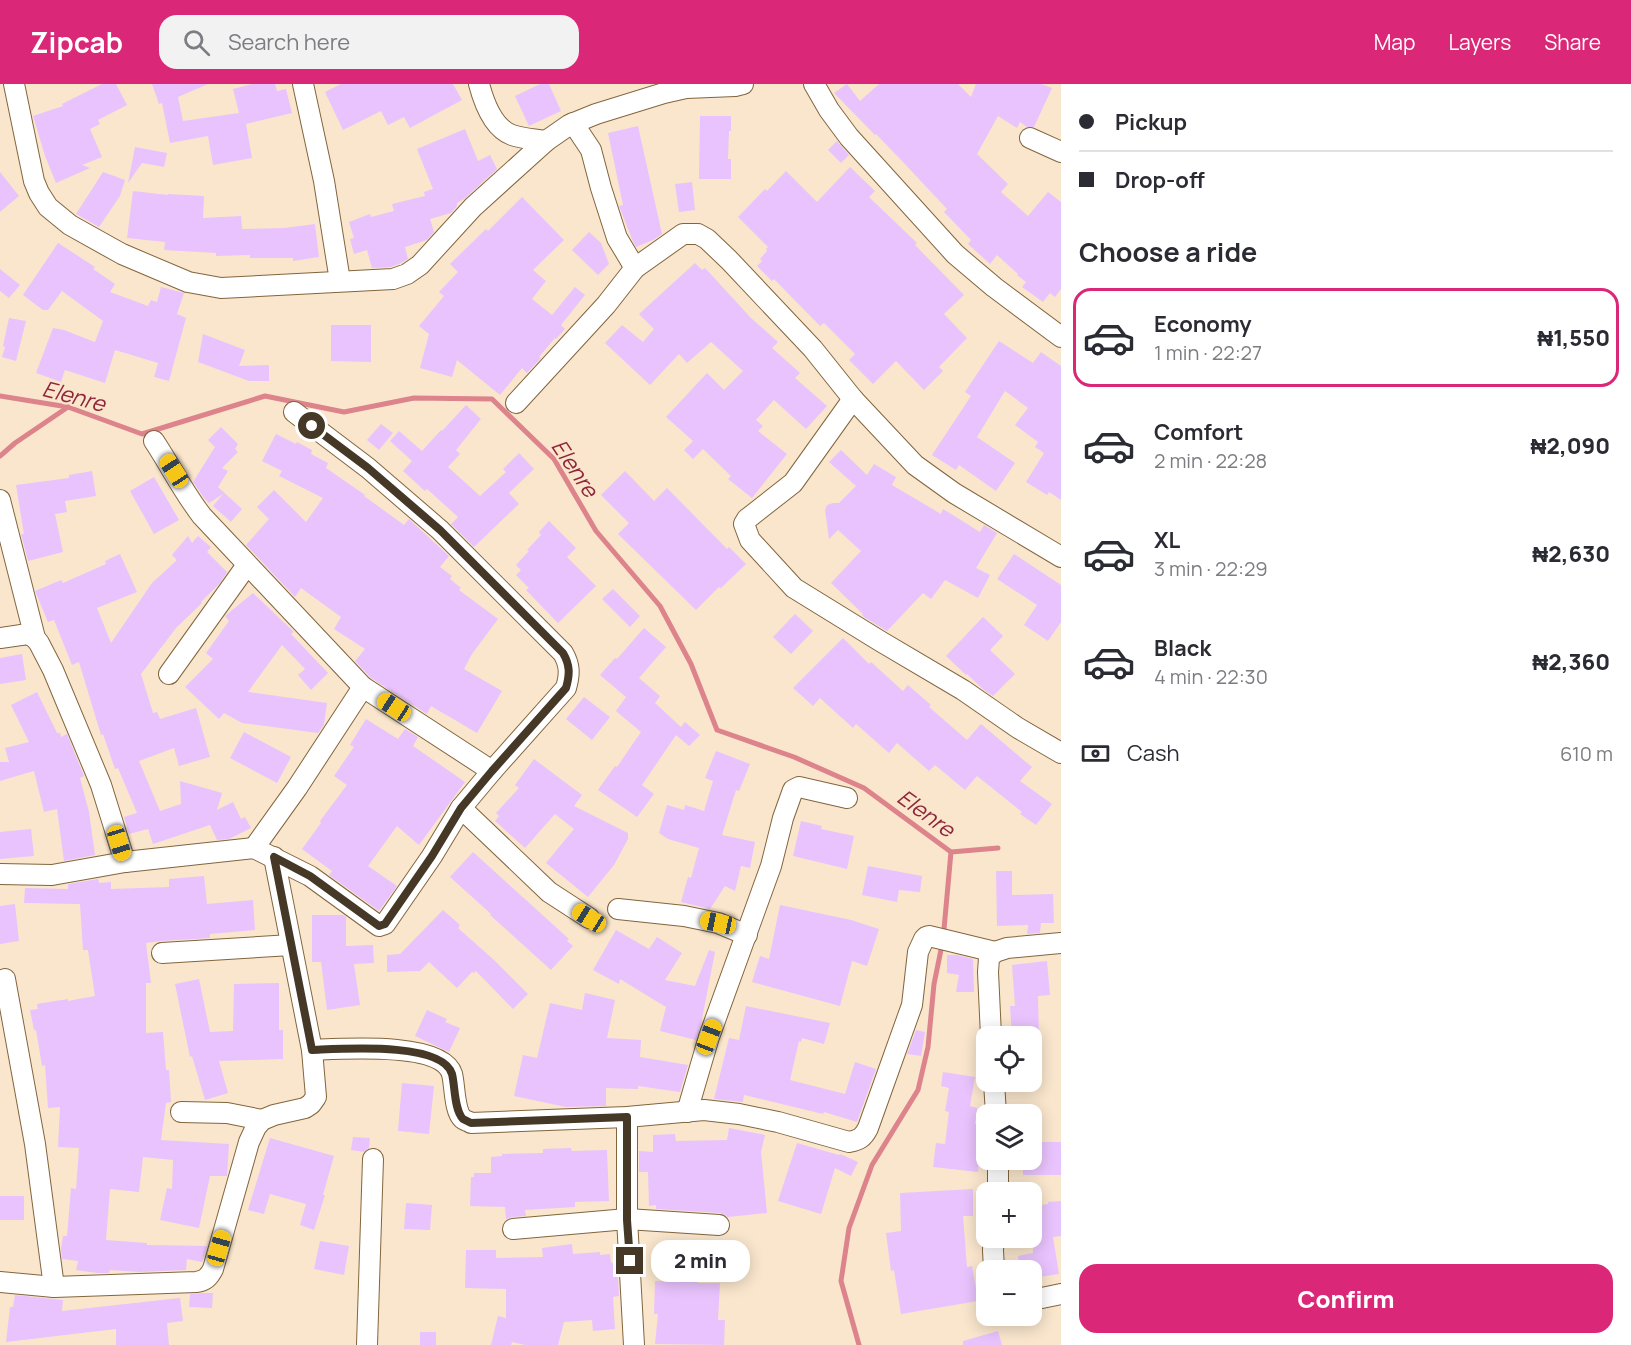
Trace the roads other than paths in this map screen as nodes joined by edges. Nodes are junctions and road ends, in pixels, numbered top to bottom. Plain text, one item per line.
1 (14, 84) edge
2 (303, 84) edge
3 (479, 84) edge
4 (743, 84) edge
5 (814, 84) edge
6 (573, 123) junction
7 (1030, 138) dead end
8 (546, 141) junction
9 (1061, 152) edge
10 (635, 268) junction
11 (340, 281) junction
12 (1061, 337) edge
13 (853, 399) junction
14 (516, 402) dead end
15 (294, 412) dead end
16 (154, 441) dead end
17 (0, 500) edge
18 (1061, 557) edge
19 (247, 565) junction
20 (0, 638) edge
21 (35, 638) junction
22 (169, 674) dead end
23 (363, 687) junction
24 (1061, 753) edge
25 (492, 771) junction
26 (847, 798) dead end
27 (461, 808) junction
28 (254, 848) junction
29 (274, 857) junction
30 (125, 862) junction
31 (0, 874) edge
32 (618, 909) dead end
33 (589, 918) dead end
34 (747, 935) junction
35 (1061, 943) edge
36 (291, 945) junction
37 (995, 952) junction
38 (162, 953) dead end
39 (5, 979) dead end
40 (991, 1026) edge
41 (312, 1050) junction
42 (181, 1112) dead end
43 (687, 1112) junction
44 (627, 1117) junction
45 (262, 1120) junction
46 (373, 1159) dead end
47 (627, 1220) junction
48 (719, 1225) dead end
49 (513, 1229) dead end
50 (0, 1282) edge
51 (54, 1287) junction
52 (1061, 1294) edge
53 (1042, 1298) edge
54 (367, 1345) edge
55 (634, 1345) edge

1 - 11 street
2 - 11 street
3 - 8 street
4 - 6 street
5 - 12 street
6 - 8 street
6 - 10 street
7 - 9 street
8 - 11 street
10 - 13 street
10 - 14 street
13 - 18 street
13 - 24 street
15 - 25 street
16 - 19 street
17 - 21 street
19 - 22 street
19 - 23 street
20 - 21 street
21 - 30 street
23 - 25 street
23 - 28 street
25 - 27 street
26 - 34 street
27 - 29 street
27 - 33 street
28 - 29 street
28 - 30 street
29 - 36 street
30 - 31 street
32 - 34 street
34 - 43 street
35 - 37 street
36 - 38 street
36 - 41 street
37 - 40 street
37 - 43 street
39 - 51 street
41 - 44 street
41 - 45 street
42 - 45 street
43 - 44 street
44 - 47 street
45 - 51 street
46 - 54 street
47 - 48 street
47 - 49 street
47 - 55 street
50 - 51 street
52 - 53 street

